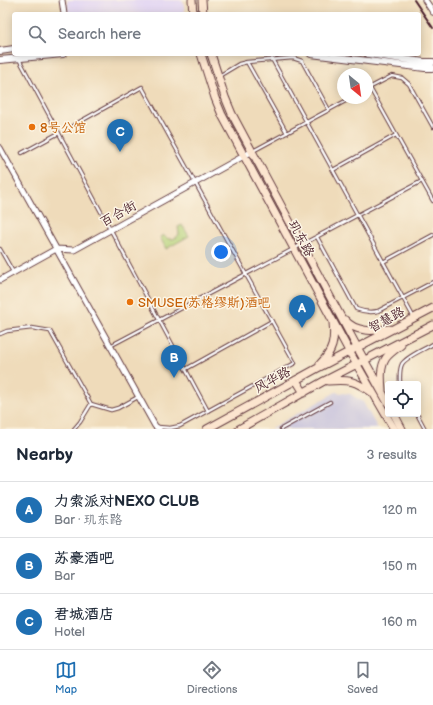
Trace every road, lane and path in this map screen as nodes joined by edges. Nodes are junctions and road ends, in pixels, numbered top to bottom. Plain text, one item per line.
1 (62, 0) edge
2 (192, 0) edge
3 (202, 0) edge
4 (425, 0) edge
5 (64, 12) edge
6 (193, 12) edge
7 (203, 12) edge
8 (433, 12) edge
9 (12, 49) edge
10 (0, 51) edge
11 (40, 56) edge
12 (202, 56) edge
13 (212, 56) edge
14 (327, 56) edge
15 (382, 56) edge
16 (18, 58) junction
17 (272, 59) junction
18 (0, 60) edge
19 (247, 62) junction
20 (433, 62) edge
21 (433, 68) edge
22 (218, 77) junction
23 (373, 86) edge
24 (373, 96) edge
25 (340, 104) edge
26 (329, 110) junction
27 (306, 122) junction
28 (74, 124) dead end
29 (433, 127) edge
30 (59, 133) junction
31 (286, 133) junction
32 (396, 135) junction
33 (0, 148) edge
34 (252, 152) junction
35 (22, 153) dead end
36 (244, 156) junction
37 (333, 170) junction
38 (422, 181) junction
39 (195, 183) junction
40 (433, 201) edge
41 (357, 215) junction
42 (111, 230) junction
43 (433, 235) edge
44 (317, 237) junction
45 (302, 245) junction
46 (0, 249) edge
47 (56, 249) junction
48 (294, 249) junction
49 (383, 262) junction
50 (13, 272) junction
51 (246, 274) junction
52 (0, 280) edge
53 (433, 282) edge
54 (403, 298) junction
55 (433, 308) edge
56 (338, 312) junction
57 (414, 318) junction
58 (160, 320) junction
59 (332, 320) junction
60 (272, 321) junction
61 (433, 325) edge
62 (394, 329) junction
63 (0, 334) edge
64 (407, 339) junction
65 (433, 344) edge
66 (110, 346) junction
67 (357, 348) junction
68 (349, 351) junction
69 (365, 360) junction
70 (357, 364) junction
71 (186, 369) junction
72 (316, 369) junction
73 (296, 380) junction
74 (324, 381) junction
75 (400, 381) edge
76 (304, 393) junction
77 (378, 393) junction
78 (138, 397) junction
79 (385, 400) edge
80 (330, 402) dead end
81 (91, 404) junction
82 (208, 411) junction
83 (396, 417) edge
84 (419, 417) edge
85 (156, 428) edge
86 (74, 429) edge
87 (207, 429) edge
88 (239, 429) edge
89 (281, 429) edge
90 (394, 429) edge
91 (402, 429) edge
92 (426, 429) edge

1 - 5 street
2 - 6 main road
3 - 7 main road
4 - 8 street
9 - 10 street
11 - 16 street
12 - 36 main road, 玑东路
13 - 22 main road, 玑东路
14 - 21 street
15 - 20 street
16 - 18 street
16 - 30 lane
17 - 19 lane
17 - 26 lane
17 - 27 lane
19 - 22 lane
19 - 31 lane
22 - 34 main road, 玑东路
23 - 29 lane
24 - 32 lane
25 - 26 lane
26 - 27 lane
27 - 31 lane
27 - 37 lane
28 - 39 lane
30 - 35 lane
30 - 42 lane
31 - 34 lane
32 - 37 lane
32 - 38 lane
33 - 47 street
34 - 36 street, 百合街
34 - 45 main road, 玑东路
36 - 39 street, 百合街
36 - 48 main road, 玑东路
37 - 41 lane
38 - 40 lane
38 - 41 lane
39 - 42 street, 百合街
39 - 51 lane
41 - 44 lane
41 - 49 lane
42 - 47 street, 百合街
42 - 58 lane
43 - 49 lane
44 - 45 lane
44 - 54 lane
45 - 48 lane
45 - 56 main road, 玑东路
46 - 50 lane
47 - 50 street, 百合街
47 - 66 street
48 - 51 lane
48 - 59 main road, 玑东路
49 - 54 lane
50 - 52 street, 百合街
51 - 58 lane
51 - 60 lane
53 - 54 lane
54 - 57 lane
55 - 57 main road, 智慧路
56 - 62 main road
56 - 67 main road, 玑东路
57 - 62 main road, 智慧路
58 - 66 lane
58 - 71 lane
59 - 68 main road, 玑东路
59 - 72 main road
60 - 71 lane
60 - 82 lane
61 - 64 main road, 智慧路
62 - 67 main road, 智慧路
63 - 81 lane
64 - 69 main road, 智慧路
64 - 77 main road
65 - 75 lane
66 - 78 street
67 - 68 main road, 智慧路
67 - 69 main road, 玑东路
68 - 70 main road, 玑东路
68 - 72 main road, 风华路
69 - 70 main road, 智慧路
69 - 77 main road, 玑东路
70 - 74 main road
70 - 77 main road, 玑东路
71 - 82 lane
72 - 73 main road, 风华路
73 - 76 main road
73 - 87 main road, 风华路
74 - 76 main road
74 - 77 main road
76 - 88 main road
77 - 79 main road, 玑东路
77 - 90 main road, 玑东路
78 - 81 lane
78 - 85 street
80 - 89 lane
81 - 86 lane
82 - 85 lane
83 - 91 main road
84 - 92 lane

